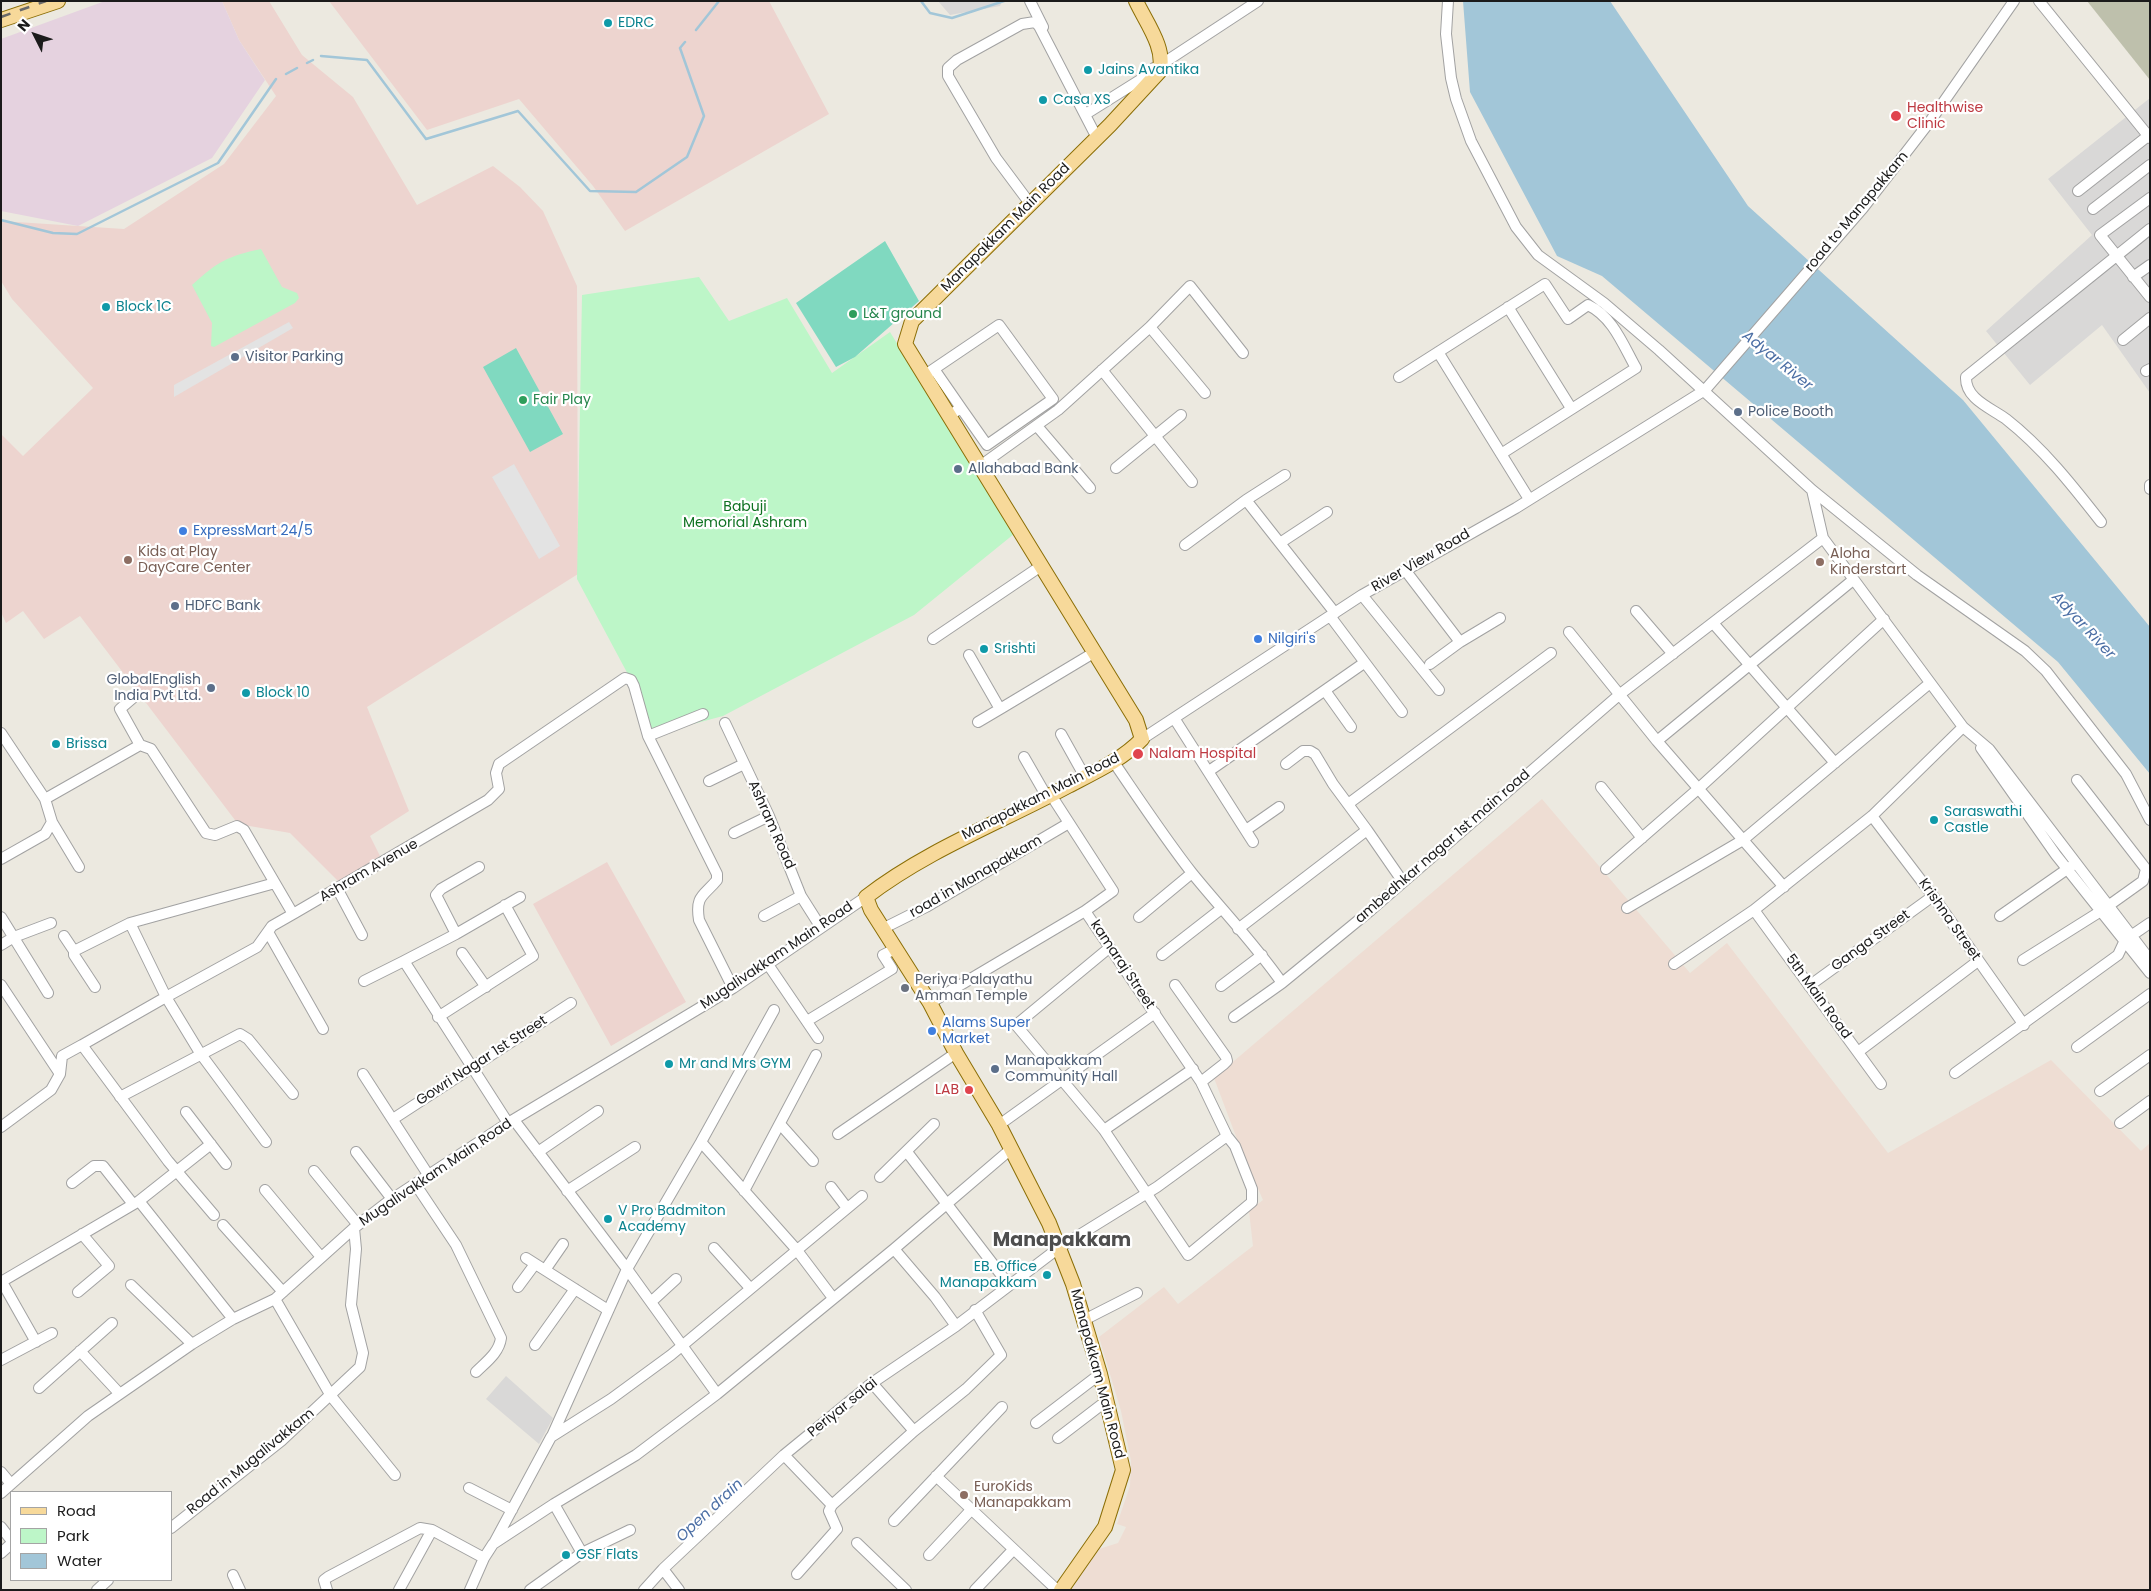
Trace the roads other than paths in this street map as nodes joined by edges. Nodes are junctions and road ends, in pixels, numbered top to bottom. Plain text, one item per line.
1 (58, 1) edge
2 (1030, 1) edge
3 (1130, 1) edge
4 (1136, 1) edge
5 (1258, 1) edge
6 (1448, 1) edge
7 (2014, 1) edge
8 (2038, 1) edge
9 (1, 20) edge
10 (1162, 64) junction
11 (1089, 112) junction
12 (1099, 136) junction
13 (2149, 137) edge
14 (2150, 164) edge
15 (2078, 191) dead end
16 (2150, 198) edge
17 (1031, 205) junction
18 (2092, 209) dead end
19 (2150, 229) edge
20 (2115, 256) junction
21 (2150, 265) edge
22 (2133, 277) junction
23 (2150, 297) edge
24 (1508, 307) junction
25 (2150, 318) edge
26 (1150, 327) junction
27 (2123, 340) dead end
28 (1438, 352) junction
29 (1243, 353) dead end
30 (1102, 370) junction
31 (929, 372) junction
32 (1399, 377) dead end
33 (1705, 390) junction
34 (1205, 393) dead end
35 (1571, 408) junction
36 (955, 412) junction
37 (1181, 415) dead end
38 (1037, 426) junction
39 (1154, 436) junction
40 (1501, 454) junction
41 (980, 466) junction
42 (1116, 468) dead end
43 (1284, 475) dead end
44 (1192, 482) dead end
45 (2150, 485) edge
46 (1090, 488) dead end
47 (2150, 489) edge
48 (1812, 490) junction
49 (1529, 499) junction
50 (1246, 500) junction
51 (1327, 512) dead end
52 (2101, 522) dead end
53 (1822, 538) junction
54 (1280, 543) junction
55 (1185, 545) dead end
56 (1041, 566) junction
57 (1405, 570) junction
58 (1853, 580) junction
59 (1362, 595) junction
60 (1636, 611) dead end
61 (1333, 614) junction
62 (1500, 618) dead end
63 (1884, 619) junction
64 (1713, 623) junction
65 (1570, 632) dead end
66 (934, 639) dead end
67 (1460, 642) junction
68 (1095, 652) junction
69 (1551, 653) dead end
70 (1673, 654) junction
71 (969, 655) dead end
72 (1364, 663) junction
73 (1430, 664) dead end
74 (1750, 665) junction
75 (1930, 683) junction
76 (1439, 690) dead end
77 (1326, 692) junction
78 (1619, 695) junction
79 (134, 696) dead end
80 (1786, 708) junction
81 (1000, 709) junction
82 (1402, 712) dead end
83 (703, 714) dead end
84 (1174, 718) junction
85 (978, 722) dead end
86 (725, 723) dead end
87 (1350, 726) dead end
88 (1963, 727) junction
89 (1, 733) edge
90 (1061, 734) dead end
91 (648, 736) junction
92 (1142, 739) junction
93 (1657, 741) junction
94 (140, 744) junction
95 (1024, 757) dead end
96 (1113, 761) junction
97 (1835, 763) junction
98 (744, 764) junction
99 (1286, 764) dead end
100 (1209, 771) junction
101 (1085, 777) junction
102 (2077, 780) dead end
103 (709, 781) dead end
104 (1601, 787) dead end
105 (1698, 789) junction
106 (1049, 796) junction
107 (45, 799) junction
108 (1348, 804) junction
109 (2028, 805) junction
110 (1279, 808) dead end
111 (769, 816) junction
112 (1872, 816) junction
113 (2150, 820) edge
114 (52, 822) junction
115 (1069, 823) junction
116 (1246, 830) junction
117 (1367, 830) junction
118 (734, 833) dead end
119 (1642, 838) junction
120 (1743, 840) junction
121 (1253, 842) dead end
122 (1, 859) edge
123 (2077, 862) junction
124 (479, 866) dead end
125 (79, 867) dead end
126 (1606, 869) dead end
127 (2068, 870) junction
128 (1192, 873) junction
129 (1403, 882) junction
130 (275, 884) junction
131 (1784, 887) junction
132 (338, 890) junction
133 (801, 896) junction
134 (1933, 896) junction
135 (520, 897) dead end
136 (866, 897) junction
137 (505, 905) junction
138 (1627, 908) dead end
139 (2105, 908) junction
140 (1221, 909) junction
141 (1754, 910) junction
142 (1085, 911) junction
143 (293, 914) junction
144 (764, 916) dead end
145 (1139, 916) dead end
146 (2000, 916) dead end
147 (1, 917) edge
148 (2150, 922) edge
149 (51, 923) dead end
150 (130, 923) junction
151 (820, 926) junction
152 (882, 929) junction
153 (1238, 929) junction
154 (268, 932) junction
155 (456, 934) junction
156 (362, 935) dead end
157 (64, 936) dead end
158 (14, 937) junction
159 (2128, 938) junction
160 (1, 945) edge
161 (1109, 948) junction
162 (895, 949) junction
163 (74, 952) junction
164 (462, 953) dead end
165 (1162, 955) dead end
166 (1262, 955) junction
167 (2023, 960) dead end
168 (2150, 960) edge
169 (404, 961) junction
170 (1978, 961) junction
171 (767, 963) junction
172 (1674, 964) dead end
173 (2150, 972) edge
174 (364, 982) dead end
175 (1282, 983) junction
176 (1, 985) edge
177 (1175, 985) dead end
178 (1221, 986) dead end
179 (1809, 986) junction
180 (95, 987) dead end
181 (486, 987) junction
182 (733, 988) junction
183 (48, 993) dead end
184 (2150, 994) edge
185 (166, 997) junction
186 (572, 1003) dead end
187 (930, 1003) junction
188 (774, 1010) dead end
189 (1155, 1013) junction
190 (438, 1017) junction
191 (1234, 1018) dead end
192 (807, 1021) junction
193 (2024, 1025) junction
194 (323, 1029) dead end
195 (818, 1038) dead end
196 (82, 1044) junction
197 (2078, 1047) dead end
198 (1858, 1052) junction
199 (200, 1053) junction
200 (956, 1053) junction
201 (816, 1055) dead end
202 (2150, 1055) edge
203 (471, 1068) junction
204 (1193, 1069) junction
205 (1955, 1073) dead end
206 (60, 1074) junction
207 (363, 1074) dead end
208 (1060, 1080) junction
209 (1201, 1082) junction
210 (1881, 1084) dead end
211 (2100, 1092) dead end
212 (293, 1094) dead end
213 (120, 1097) junction
214 (2150, 1101) edge
215 (598, 1111) dead end
216 (186, 1112) dead end
217 (392, 1119) junction
218 (511, 1121) junction
219 (2120, 1123) dead end
220 (780, 1124) junction
221 (934, 1124) dead end
222 (999, 1125) junction
223 (1, 1127) edge
224 (1104, 1130) junction
225 (838, 1134) dead end
226 (1227, 1136) junction
227 (266, 1142) dead end
228 (701, 1142) junction
229 (211, 1144) junction
230 (635, 1147) dead end
231 (1011, 1149) junction
232 (356, 1152) dead end
233 (538, 1152) junction
234 (906, 1152) junction
235 (813, 1161) dead end
236 (226, 1164) dead end
237 (175, 1170) junction
238 (314, 1171) dead end
239 (429, 1176) junction
240 (880, 1177) dead end
241 (72, 1183) dead end
242 (416, 1184) junction
243 (831, 1187) dead end
244 (265, 1190) dead end
245 (567, 1191) junction
246 (744, 1191) junction
247 (1146, 1194) junction
248 (862, 1196) dead end
249 (392, 1199) junction
250 (136, 1203) junction
251 (946, 1205) junction
252 (847, 1208) junction
253 (214, 1215) dead end
254 (223, 1225) dead end
255 (356, 1226) junction
256 (82, 1234) junction
257 (563, 1244) dead end
258 (1060, 1247) junction
259 (714, 1248) dead end
260 (796, 1249) junction
261 (894, 1249) junction
262 (321, 1257) junction
263 (526, 1258) dead end
264 (535, 1264) junction
265 (545, 1270) junction
266 (626, 1270) junction
267 (676, 1279) dead end
268 (2, 1282) edge
269 (131, 1285) dead end
270 (1008, 1285) junction
271 (518, 1287) dead end
272 (750, 1288) junction
273 (575, 1289) junction
274 (78, 1292) dead end
275 (1137, 1293) dead end
276 (278, 1295) junction
277 (834, 1298) junction
278 (651, 1302) junction
279 (608, 1310) junction
280 (974, 1310) junction
281 (233, 1319) junction
282 (1084, 1320) junction
283 (112, 1323) dead end
284 (956, 1326) junction
285 (52, 1333) dead end
286 (36, 1342) junction
287 (192, 1344) junction
288 (534, 1345) dead end
289 (682, 1346) junction
290 (80, 1351) junction
291 (1, 1360) edge
292 (476, 1372) dead end
293 (1100, 1374) junction
294 (872, 1383) junction
295 (39, 1388) dead end
296 (119, 1393) junction
297 (717, 1394) junction
298 (331, 1396) junction
299 (1105, 1402) junction
300 (1002, 1407) dead end
301 (1036, 1423) dead end
302 (914, 1431) junction
303 (551, 1437) junction
304 (1058, 1438) dead end
305 (784, 1456) junction
306 (1, 1472) edge
307 (395, 1475) dead end
308 (936, 1476) junction
309 (11, 1484) junction
310 (469, 1488) dead end
311 (1, 1493) edge
312 (554, 1504) junction
313 (832, 1506) junction
314 (512, 1510) junction
315 (971, 1510) junction
316 (894, 1521) dead end
317 (1, 1527) edge
318 (172, 1527) edge
319 (432, 1530) junction
320 (630, 1530) dead end
321 (10, 1539) edge
322 (858, 1543) dead end
323 (493, 1544) junction
324 (1013, 1550) junction
325 (582, 1553) junction
326 (929, 1555) dead end
327 (484, 1558) junction
328 (663, 1569) junction
329 (797, 1574) dead end
330 (233, 1575) dead end
331 (107, 1581) edge
332 (97, 1590) edge
333 (240, 1590) edge
334 (327, 1590) edge
335 (399, 1590) edge
336 (470, 1590) edge
337 (530, 1590) edge
338 (644, 1590) edge
339 (678, 1590) edge
340 (906, 1590) edge
341 (975, 1590) edge
342 (1057, 1590) edge
343 (1061, 1590) edge

1 - 9 main road
2 - 11 street
3 - 11 street
4 - 10 main road
5 - 10 street
6 - 33 street
7 - 33 street, road to Manapakkam
8 - 13 street
10 - 12 main road, Manapakkam Main Road
11 - 12 street
12 - 17 main road, Manapakkam Main Road
12 - 17 street
13 - 15 street
14 - 18 street
16 - 20 street
17 - 31 main road, Manapakkam Main Road
19 - 20 street
20 - 22 street
20 - 52 street
21 - 22 street
22 - 23 street
24 - 28 street
24 - 35 street
24 - 35 street
25 - 27 street
26 - 29 street
26 - 30 street
26 - 34 street
28 - 32 street
28 - 40 street
30 - 38 street
30 - 39 street
31 - 36 main road, Manapakkam Main Road
31 - 36 street
33 - 48 street
33 - 49 street, River View Road
35 - 40 street
36 - 41 main road, Manapakkam Main Road
37 - 39 street
38 - 41 street
38 - 46 street
39 - 42 street
39 - 44 street
40 - 49 street
41 - 56 main road, Manapakkam Main Road
43 - 50 street
45 - 47 street
48 - 53 street
48 - 113 street
49 - 57 street, River View Road
50 - 54 street
50 - 55 street
51 - 54 street
53 - 58 street
53 - 64 street, ambedhkar nagar 1st main road
54 - 61 street
56 - 66 street
56 - 68 main road, Manapakkam Main Road
57 - 59 street, River View Road
57 - 67 street
58 - 63 street
58 - 74 street
59 - 61 street, River View Road
59 - 76 street
60 - 70 street
61 - 72 street
61 - 84 street, River View Road
62 - 67 street
63 - 75 street
63 - 80 street
64 - 70 street, ambedhkar nagar 1st main road
64 - 74 street
65 - 78 street
67 - 73 street
68 - 81 street
68 - 92 main road, Manapakkam Main Road
69 - 108 street
70 - 78 street, ambedhkar nagar 1st main road
71 - 81 street
72 - 77 street
72 - 82 street
74 - 80 street
74 - 93 street
75 - 88 street
75 - 97 street
77 - 87 street
77 - 100 street
78 - 93 street
78 - 129 street, ambedhkar nagar 1st main road
79 - 94 street
80 - 97 street
80 - 105 street
81 - 85 street
83 - 91 street
84 - 92 street, River View Road
84 - 100 street
86 - 98 street, Ashram Road
88 - 109 street
88 - 112 street
89 - 107 street
90 - 101 street
91 - 132 street, Ashram Avenue
91 - 182 street
92 - 96 main road, Manapakkam Main Road
93 - 105 street
94 - 107 street
94 - 130 street
95 - 106 street, kamaraj Street
96 - 101 main road, Manapakkam Main Road
96 - 128 street
97 - 120 street
98 - 103 street
98 - 111 street, Ashram Road
99 - 108 street
100 - 116 street
101 - 106 main road, Manapakkam Main Road
102 - 139 street
104 - 119 street
105 - 119 street
105 - 120 street
106 - 115 street, kamaraj Street
106 - 136 main road, Manapakkam Main Road
107 - 114 street
108 - 117 street
109 - 123 street
109 - 127 street
110 - 116 street
111 - 118 street
111 - 133 street, Ashram Road
112 - 131 street
112 - 134 street, Krishna Street
114 - 122 street
114 - 125 street
115 - 142 street, kamaraj Street
115 - 152 street, road in Manapakkam
116 - 121 street
117 - 129 street
117 - 153 street
119 - 126 street
120 - 131 street
120 - 138 street
123 - 127 street
123 - 139 street
124 - 155 street
127 - 139 street
127 - 146 street
128 - 140 street
128 - 145 street
129 - 175 street, ambedhkar nagar 1st main road
130 - 143 street
130 - 150 street
131 - 141 street
132 - 143 street, Ashram Avenue
132 - 156 street
133 - 144 street
133 - 151 street, Ashram Road
134 - 170 street, Krishna Street
134 - 179 street, Ganga Street
135 - 137 street
136 - 151 street, Mugalivakkam Main Road
136 - 152 main road, Manapakkam Main Road
137 - 155 street
137 - 181 street
139 - 159 street
139 - 167 street
140 - 153 street
140 - 165 street
141 - 172 street
141 - 179 street, 5th Main Road
142 - 161 street, kamaraj Street
142 - 187 street
143 - 154 street, Ashram Avenue
147 - 158 street
148 - 159 street
149 - 158 street
150 - 163 street
150 - 185 street
151 - 171 street, Mugalivakkam Main Road
152 - 162 main road, Manapakkam Main Road
153 - 166 street
154 - 185 street, Ashram Avenue
154 - 194 street
155 - 169 street
157 - 163 street
158 - 160 street
158 - 183 street
159 - 168 street
159 - 173 street
159 - 193 street
161 - 189 street, kamaraj Street
161 - 208 street
162 - 187 main road, Manapakkam Main Road
162 - 192 street
163 - 180 street
164 - 181 street
166 - 175 street
166 - 178 street
169 - 174 street
169 - 190 street
170 - 193 street, Krishna Street
170 - 198 street
171 - 182 street, Mugalivakkam Main Road
171 - 192 street
175 - 191 street, ambedhkar nagar 1st main road
176 - 206 street
177 - 209 street
179 - 198 street, 5th Main Road
181 - 190 street
182 - 218 street, Mugalivakkam Main Road
184 - 197 street
185 - 196 street
185 - 199 street
186 - 203 street, Gowri Nagar 1st Street
187 - 200 main road, Manapakkam Main Road
188 - 228 street
189 - 204 street, kamaraj Street
189 - 208 street
190 - 203 street
192 - 195 street
193 - 205 street
196 - 206 street
196 - 213 street
198 - 210 street, 5th Main Road
199 - 212 street
199 - 213 street
199 - 227 street
200 - 222 main road, Manapakkam Main Road
200 - 225 street
201 - 220 street
202 - 211 street
203 - 217 street, Gowri Nagar 1st Street
203 - 218 street
204 - 209 street, kamaraj Street
204 - 224 street
206 - 223 street
207 - 217 street
208 - 222 street
208 - 224 street
209 - 226 street, kamaraj Street
213 - 237 street
214 - 219 street
215 - 233 street
216 - 229 street
217 - 239 street
218 - 233 street
218 - 239 street, Mugalivakkam Main Road
220 - 235 street
220 - 246 street
221 - 234 street
222 - 231 main road, Manapakkam Main Road
224 - 247 street
226 - 247 street, Periyar salai
226 - 247 street, kamaraj Street
228 - 246 street
228 - 266 street
229 - 236 street
229 - 237 street
230 - 245 street
231 - 251 street
231 - 258 main road, Manapakkam Main Road
232 - 249 street
233 - 245 street
234 - 240 street
234 - 251 street
237 - 250 street
237 - 253 street
238 - 255 street
239 - 242 street, Mugalivakkam Main Road
241 - 250 street
242 - 249 street, Mugalivakkam Main Road
242 - 292 street
243 - 252 street
244 - 262 street
245 - 266 street
246 - 260 street
247 - 258 street, Periyar salai
248 - 252 street
249 - 255 street, Mugalivakkam Main Road
250 - 256 street
250 - 281 street
251 - 261 street
251 - 270 street
252 - 260 street
254 - 276 street
255 - 262 street, Mugalivakkam Main Road
255 - 298 street, Road in Mugalivakkam
256 - 268 street
256 - 274 street
257 - 265 street
258 - 270 street, Periyar salai
258 - 282 main road, Manapakkam Main Road
259 - 272 street
260 - 272 street
260 - 277 street
261 - 277 street
261 - 284 street
262 - 276 street, Mugalivakkam Main Road
263 - 264 street
264 - 265 street
264 - 271 street
265 - 273 street
266 - 278 street
266 - 279 street
267 - 278 street
268 - 286 street
269 - 287 street
270 - 280 street, Periyar salai
272 - 289 street
273 - 279 street
273 - 288 street
275 - 282 street
276 - 281 street, Mugalivakkam Main Road
276 - 298 street
277 - 297 street
278 - 289 street
279 - 303 street
280 - 284 street, Periyar salai
280 - 302 street
281 - 287 street, Mugalivakkam Main Road
282 - 293 main road, Manapakkam Main Road
283 - 290 street
284 - 294 street, Periyar salai
285 - 286 street
286 - 291 street
287 - 296 street, Mugalivakkam Main Road
289 - 297 street
289 - 303 street
290 - 295 street
290 - 296 street
293 - 299 main road, Manapakkam Main Road
293 - 301 street
294 - 302 street
294 - 305 street, Periyar salai
296 - 309 street, Mugalivakkam Main Road
297 - 312 street
298 - 307 street
298 - 318 street, Road in Mugalivakkam
299 - 304 street
299 - 343 main road, Manapakkam Main Road
300 - 308 street
302 - 313 street
303 - 314 street
305 - 313 street
305 - 328 street, Periyar salai
306 - 309 street
308 - 315 street
308 - 316 street
309 - 311 street, Mugalivakkam Main Road
310 - 314 street
312 - 323 street
312 - 325 street
313 - 329 street
314 - 323 street
315 - 324 street
315 - 326 street
317 - 321 street
319 - 327 street
319 - 334 street
319 - 335 street
320 - 325 street
322 - 340 street
323 - 327 street
324 - 341 street
324 - 342 street
325 - 337 street
327 - 336 street
328 - 338 street, Periyar salai
328 - 339 street
330 - 333 street
331 - 332 street

